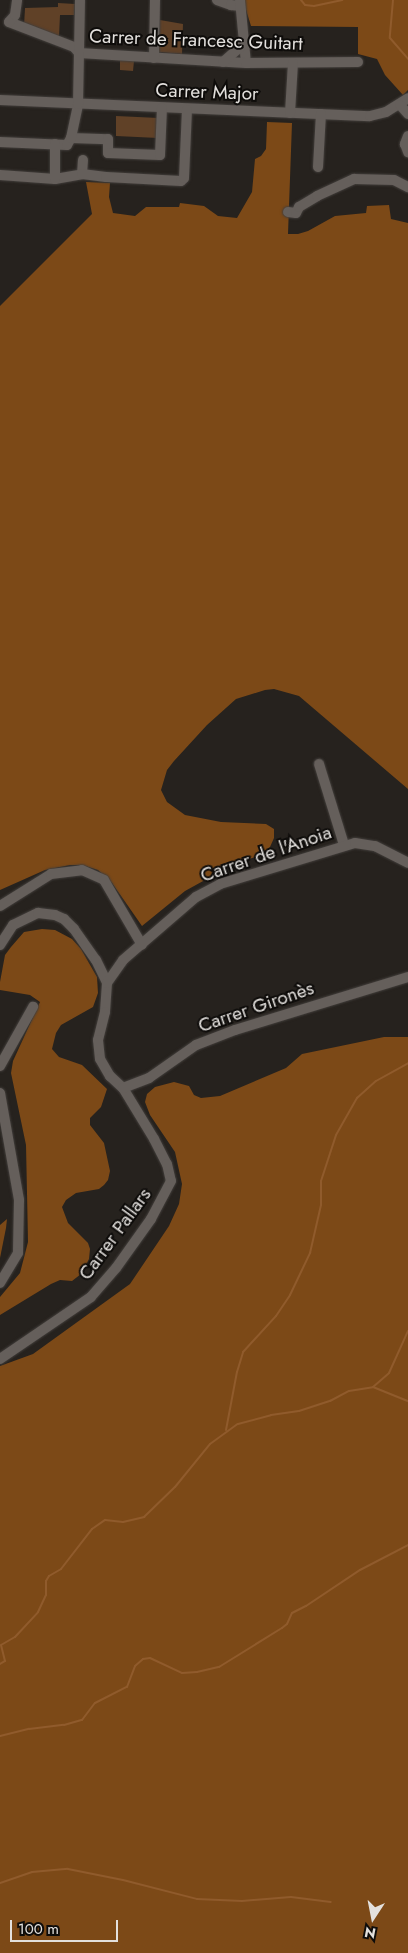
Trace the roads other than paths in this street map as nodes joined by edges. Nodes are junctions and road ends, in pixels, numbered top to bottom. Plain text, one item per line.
1 (16, 0) edge
2 (80, 0) edge
3 (155, 0) edge
4 (218, 0) edge
5 (240, 3) edge
6 (5, 23) edge
7 (244, 44) junction
8 (79, 53) junction
9 (154, 58) junction
10 (222, 62) junction
11 (358, 62) dead end
12 (246, 63) junction
13 (293, 63) junction
14 (0, 100) edge
15 (404, 102) edge
16 (78, 104) junction
17 (162, 108) junction
18 (187, 110) junction
19 (290, 113) junction
20 (321, 114) junction
21 (408, 114) edge
22 (408, 136) edge
23 (71, 138) junction
24 (0, 142) edge
25 (55, 144) junction
26 (408, 152) edge
27 (83, 160) dead end
28 (318, 167) dead end
29 (82, 174) junction
30 (0, 175) edge
31 (55, 179) junction
32 (408, 187) edge
33 (288, 212) dead end
34 (319, 764) dead end
35 (344, 845) junction
36 (408, 863) edge
37 (0, 906) edge
38 (142, 944) junction
39 (0, 945) edge
40 (96, 960) junction
41 (123, 960) junction
42 (408, 977) edge
43 (107, 982) junction
44 (33, 1007) dead end
45 (0, 1066) edge
46 (123, 1088) junction
47 (0, 1093) edge
48 (0, 1283) edge
49 (0, 1359) edge

1 - 6 street
2 - 8 street
3 - 9 street
4 - 5 street
5 - 7 street
6 - 8 street, Carrer de Francesc Guitart
7 - 10 street
7 - 12 street
8 - 9 street, Carrer de Francesc Guitart
8 - 16 street
9 - 10 street, Carrer de Francesc Guitart
10 - 12 street, Carrer de Francesc Guitart
11 - 13 street, Carrer de Francesc Guitart
12 - 13 street, Carrer de Francesc Guitart
13 - 19 street
14 - 16 street, Carrer Major
15 - 20 street, Carrer Major
15 - 21 street
16 - 17 street, Carrer Major
16 - 23 street
17 - 18 street, Carrer Major
17 - 23 street
18 - 19 street, Carrer Major
18 - 29 street
19 - 20 street, Carrer Major
20 - 28 street
22 - 26 street
23 - 25 street
24 - 25 street
25 - 31 street
27 - 29 street
29 - 31 street
30 - 31 street
32 - 33 street
34 - 35 street
35 - 36 street, Carrer de l'Anoia
35 - 38 street, Carrer de l'Anoia
37 - 38 street
38 - 41 street, Carrer de l'Anoia
39 - 40 street
40 - 41 street
40 - 43 street
41 - 43 street, Carrer de l'Anoia
42 - 46 street, Carrer Gironès
43 - 46 street, Carrer Pallars
44 - 45 street
46 - 49 street, Carrer Pallars
47 - 48 street

